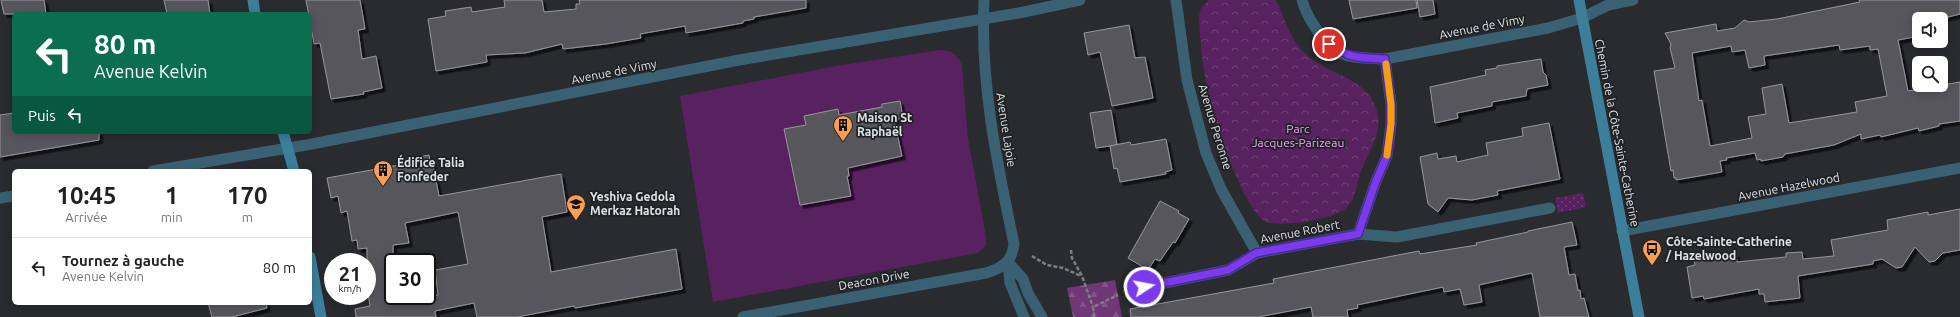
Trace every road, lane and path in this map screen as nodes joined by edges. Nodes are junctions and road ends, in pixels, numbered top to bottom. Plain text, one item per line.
1 (253, 0) edge
2 (984, 0) edge
3 (1080, 0) edge
4 (1176, 0) edge
5 (1302, 0) edge
6 (1579, 0) edge
7 (1632, 0) edge
8 (256, 12) edge
9 (1582, 18) junction
10 (983, 19) junction
11 (1385, 59) junction
12 (284, 134) edge
13 (287, 147) junction
14 (1960, 168) edge
15 (164, 169) edge
16 (293, 169) edge
17 (12, 196) edge
18 (0, 198) edge
19 (1550, 208) dead end
20 (1622, 231) junction
21 (1358, 234) junction
22 (1071, 250) dead end
23 (1256, 253) junction
24 (1032, 256) dead end
25 (1008, 262) junction
26 (312, 268) edge
27 (1082, 276) junction
28 (1130, 290) joint
29 (1093, 307) junction
30 (321, 317) edge
31 (743, 317) edge
32 (1024, 317) edge
33 (1042, 317) edge
34 (1094, 317) edge
35 (1638, 317) edge

1 - 8 main road
2 - 10 street, Avenue Lajoie
3 - 10 street, Avenue de Vimy
4 - 23 street, Avenue Peronne
5 - 11 street, Avenue de Vimy
6 - 9 main road, Chemin de la Côte-Sainte-Catherine
7 - 9 street, Avenue de Vimy
9 - 11 street, Avenue de Vimy
9 - 20 main road, Chemin de la Côte-Sainte-Catherine
10 - 13 street, Avenue de Vimy
10 - 25 street, Avenue Lajoie
11 - 21 street
12 - 13 main road
13 - 15 street, Avenue de Vimy
13 - 16 main road
14 - 20 street, Avenue Hazelwood
17 - 18 street
19 - 21 street, Avenue Robert
20 - 35 main road, Chemin de la Côte-Sainte-Catherine
21 - 23 street, Avenue Robert
22 - 27 path
23 - 28 street, Avenue Robert
24 - 27 path
25 - 31 street, Deacon Drive
25 - 32 street
25 - 33 street
26 - 30 main road
27 - 29 path
28 - 29 path
29 - 34 path

